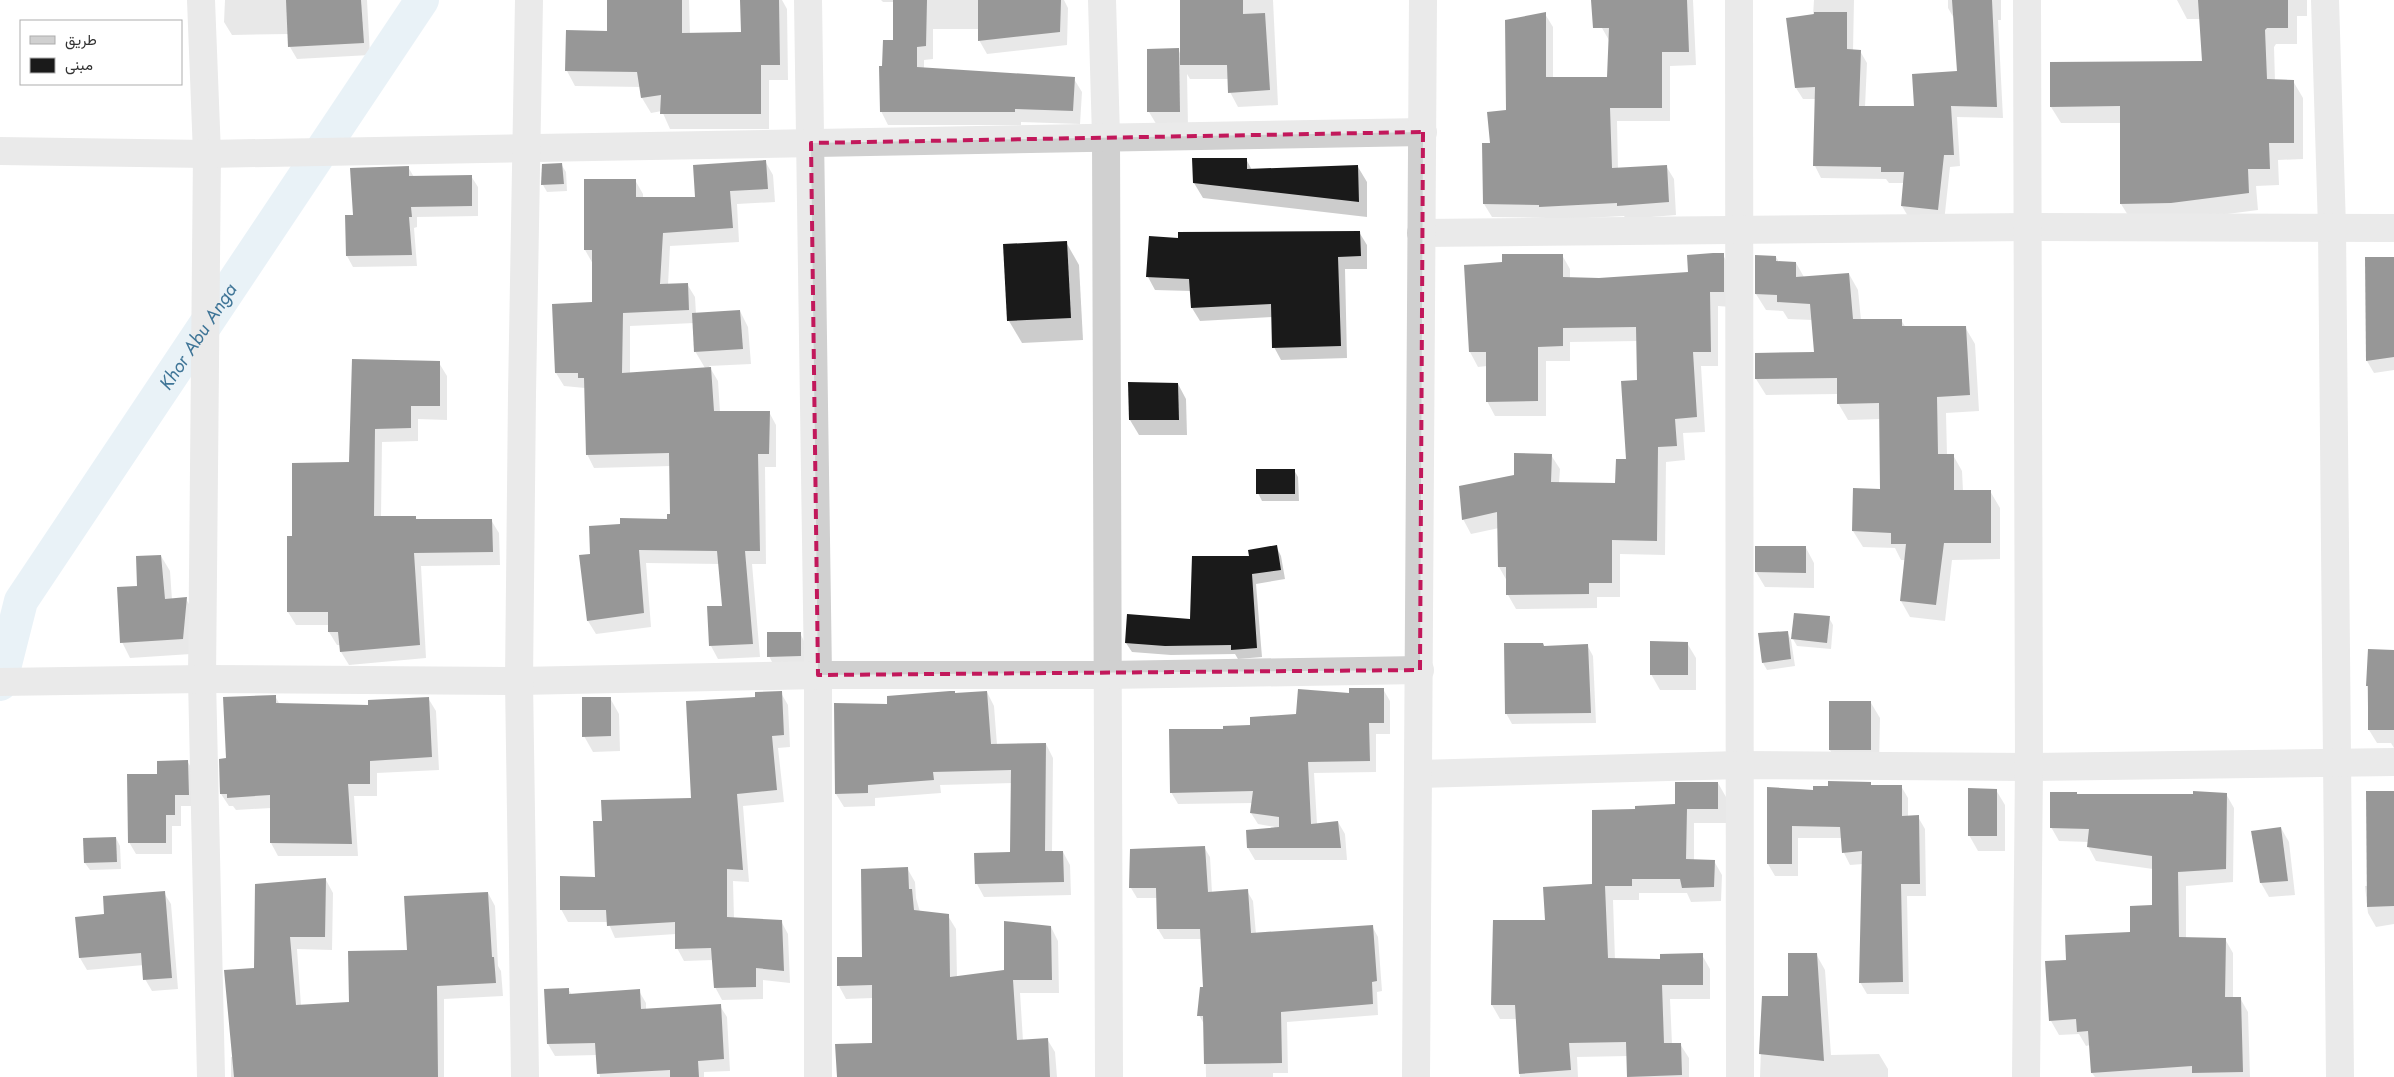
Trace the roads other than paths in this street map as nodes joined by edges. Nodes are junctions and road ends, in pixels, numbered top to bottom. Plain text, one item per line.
1 (201, 0) edge
2 (529, 0) edge
3 (808, 0) edge
4 (1102, 0) edge
5 (1423, 0) edge
6 (1739, 0) edge
7 (2027, 0) edge
8 (2326, 0) edge
9 (1424, 132) junction
10 (1106, 136) junction
11 (811, 143) junction
12 (527, 148) junction
13 (0, 152) edge
14 (207, 154) junction
15 (2028, 228) junction
16 (2332, 228) junction
17 (2394, 228) edge
18 (1739, 231) junction
19 (1420, 233) junction
20 (1420, 670) junction
21 (818, 675) junction
22 (1107, 675) junction
23 (202, 680) junction
24 (519, 681) junction
25 (0, 682) edge
26 (2338, 762) junction
27 (2394, 762) edge
28 (1740, 765) junction
29 (2029, 767) junction
30 (1419, 774) junction
31 (210, 1077) edge
32 (525, 1077) edge
33 (818, 1077) edge
34 (1108, 1077) edge
35 (1416, 1077) edge
36 (1740, 1077) edge
37 (2026, 1077) edge
38 (2340, 1077) edge

1 - 14 street
2 - 12 street
3 - 11 street
4 - 10 street
5 - 9 street
6 - 18 street
7 - 15 street
8 - 16 street
9 - 10 street
9 - 19 street
10 - 11 street
10 - 22 street
11 - 12 street
11 - 21 street
12 - 14 street
12 - 24 street
13 - 14 street
14 - 23 street
15 - 16 street
15 - 18 street
15 - 29 street
16 - 17 street
16 - 26 street
18 - 19 street
18 - 28 street
19 - 20 street
20 - 22 street
20 - 30 street
21 - 22 street
21 - 24 street
21 - 33 street
22 - 34 street
23 - 24 street
23 - 25 street
23 - 31 street
24 - 32 street
26 - 27 street
26 - 29 street
26 - 38 street
28 - 29 street
28 - 30 street
28 - 36 street
29 - 37 street
30 - 35 street

